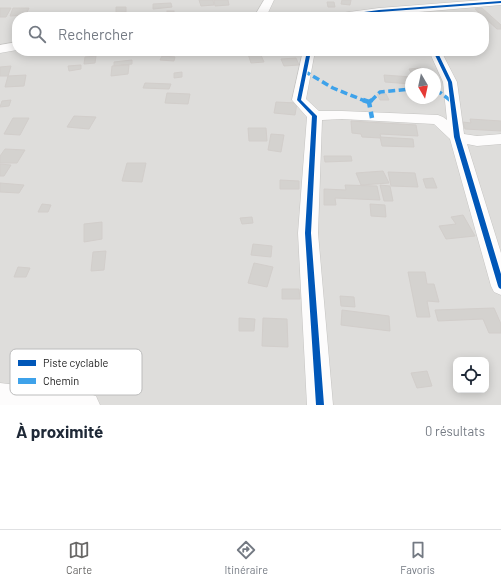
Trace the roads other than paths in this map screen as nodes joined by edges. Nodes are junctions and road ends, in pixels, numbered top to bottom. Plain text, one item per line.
1 (269, 0) edge
2 (501, 2) edge
3 (381, 5) edge
4 (263, 12) edge
5 (354, 12) edge
6 (410, 12) edge
7 (422, 12) edge
8 (12, 47) edge
9 (0, 49) edge
10 (308, 56) edge
11 (437, 56) edge
12 (315, 116) junction
13 (457, 137) junction
14 (501, 139) edge
15 (501, 286) edge
16 (0, 395) edge
17 (87, 405) edge
18 (320, 405) edge

1 - 4 street
2 - 7 street
3 - 5 street
3 - 6 street
8 - 9 street
10 - 12 street
11 - 13 street
12 - 13 street
12 - 18 street
13 - 14 street
13 - 15 street
16 - 17 street

